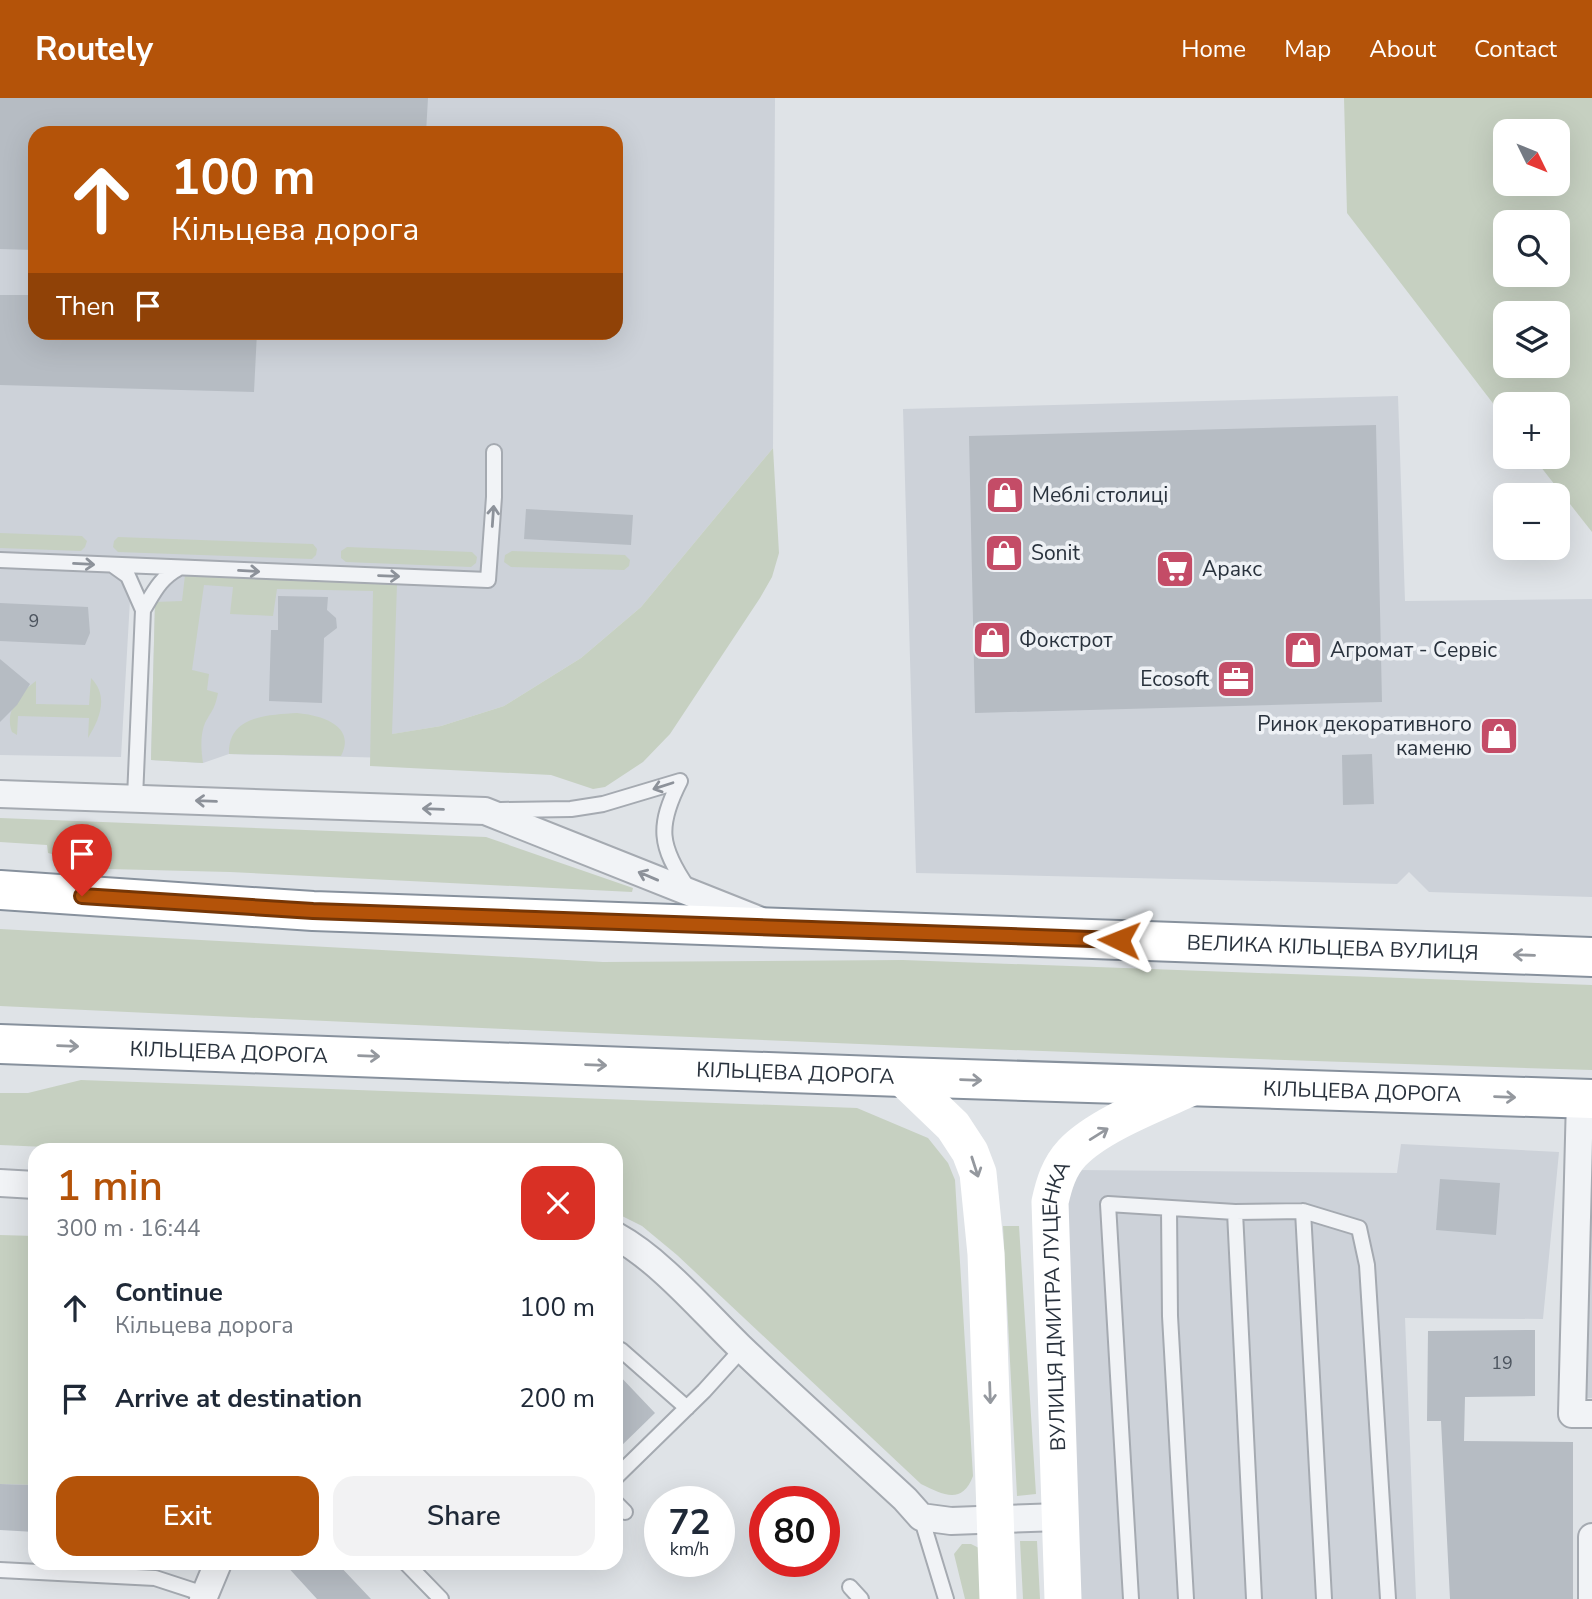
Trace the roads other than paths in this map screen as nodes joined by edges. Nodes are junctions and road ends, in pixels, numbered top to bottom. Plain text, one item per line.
1 (494, 452) dead end
2 (0, 560) edge
3 (114, 565) junction
4 (181, 568) junction
5 (143, 610) junction
6 (0, 793) edge
7 (135, 799) junction
8 (485, 811) junction
9 (1, 891) edge
10 (693, 895) junction
11 (780, 928) junction
12 (1592, 957) edge
13 (0, 1044) edge
14 (902, 1077) junction
15 (1192, 1087) junction
16 (1586, 1099) edge
17 (0, 1183) edge
18 (28, 1185) edge
19 (1169, 1209) junction
20 (1303, 1211) junction
21 (1235, 1212) junction
22 (623, 1240) edge
23 (742, 1349) junction
24 (623, 1352) edge
25 (687, 1408) junction
26 (1582, 1414) edge
27 (623, 1470) edge
28 (921, 1517) junction
29 (1060, 1517) junction
30 (994, 1519) junction
31 (1592, 1537) edge
32 (0, 1570) edge
33 (216, 1570) edge
34 (413, 1570) edge
35 (850, 1587) dead end
36 (204, 1597) edge
37 (441, 1599) edge
38 (860, 1599) edge
39 (946, 1599) edge
40 (998, 1599) edge
41 (1063, 1599) edge
42 (1131, 1599) edge
43 (1186, 1599) edge
44 (1254, 1599) edge
45 (1324, 1599) edge
46 (1388, 1599) edge
47 (1592, 1599) edge

4 -> 1 lane
2 -> 3 lane
3 - 4 lane
3 - 5 lane
4 - 5 lane
5 - 7 lane
6 - 7 street
8 -> 7 street
10 -> 8 street
10 -> 8 lane
9 - 11 highway
10 - 11 street
12 -> 11 highway, ВЕЛИКА КІЛЬЦЕВА ВУЛИЦЯ
13 -> 14 highway, КІЛЬЦЕВА ДОРОГА
14 -> 15 highway, КІЛЬЦЕВА ДОРОГА
14 -> 30 main road
15 -> 16 highway, КІЛЬЦЕВА ДОРОГА
29 -> 15 main road, ВУЛИЦЯ ДМИТРА ЛУЦЕНКА
16 - 26 street
17 - 18 street
19 - 21 lane
19 - 42 lane
19 - 43 lane
20 - 21 lane
20 - 45 lane
20 - 46 lane
21 - 44 lane
22 - 23 street
23 - 25 lane
23 - 28 street
24 - 25 lane
25 - 27 lane
28 - 30 street
28 - 39 lane
29 - 30 street
29 - 41 main road, ВУЛИЦЯ ДМИТРА ЛУЦЕНКА
30 - 40 main road
31 - 47 street
32 - 36 lane
33 - 36 street
34 - 37 lane
35 - 38 lane

